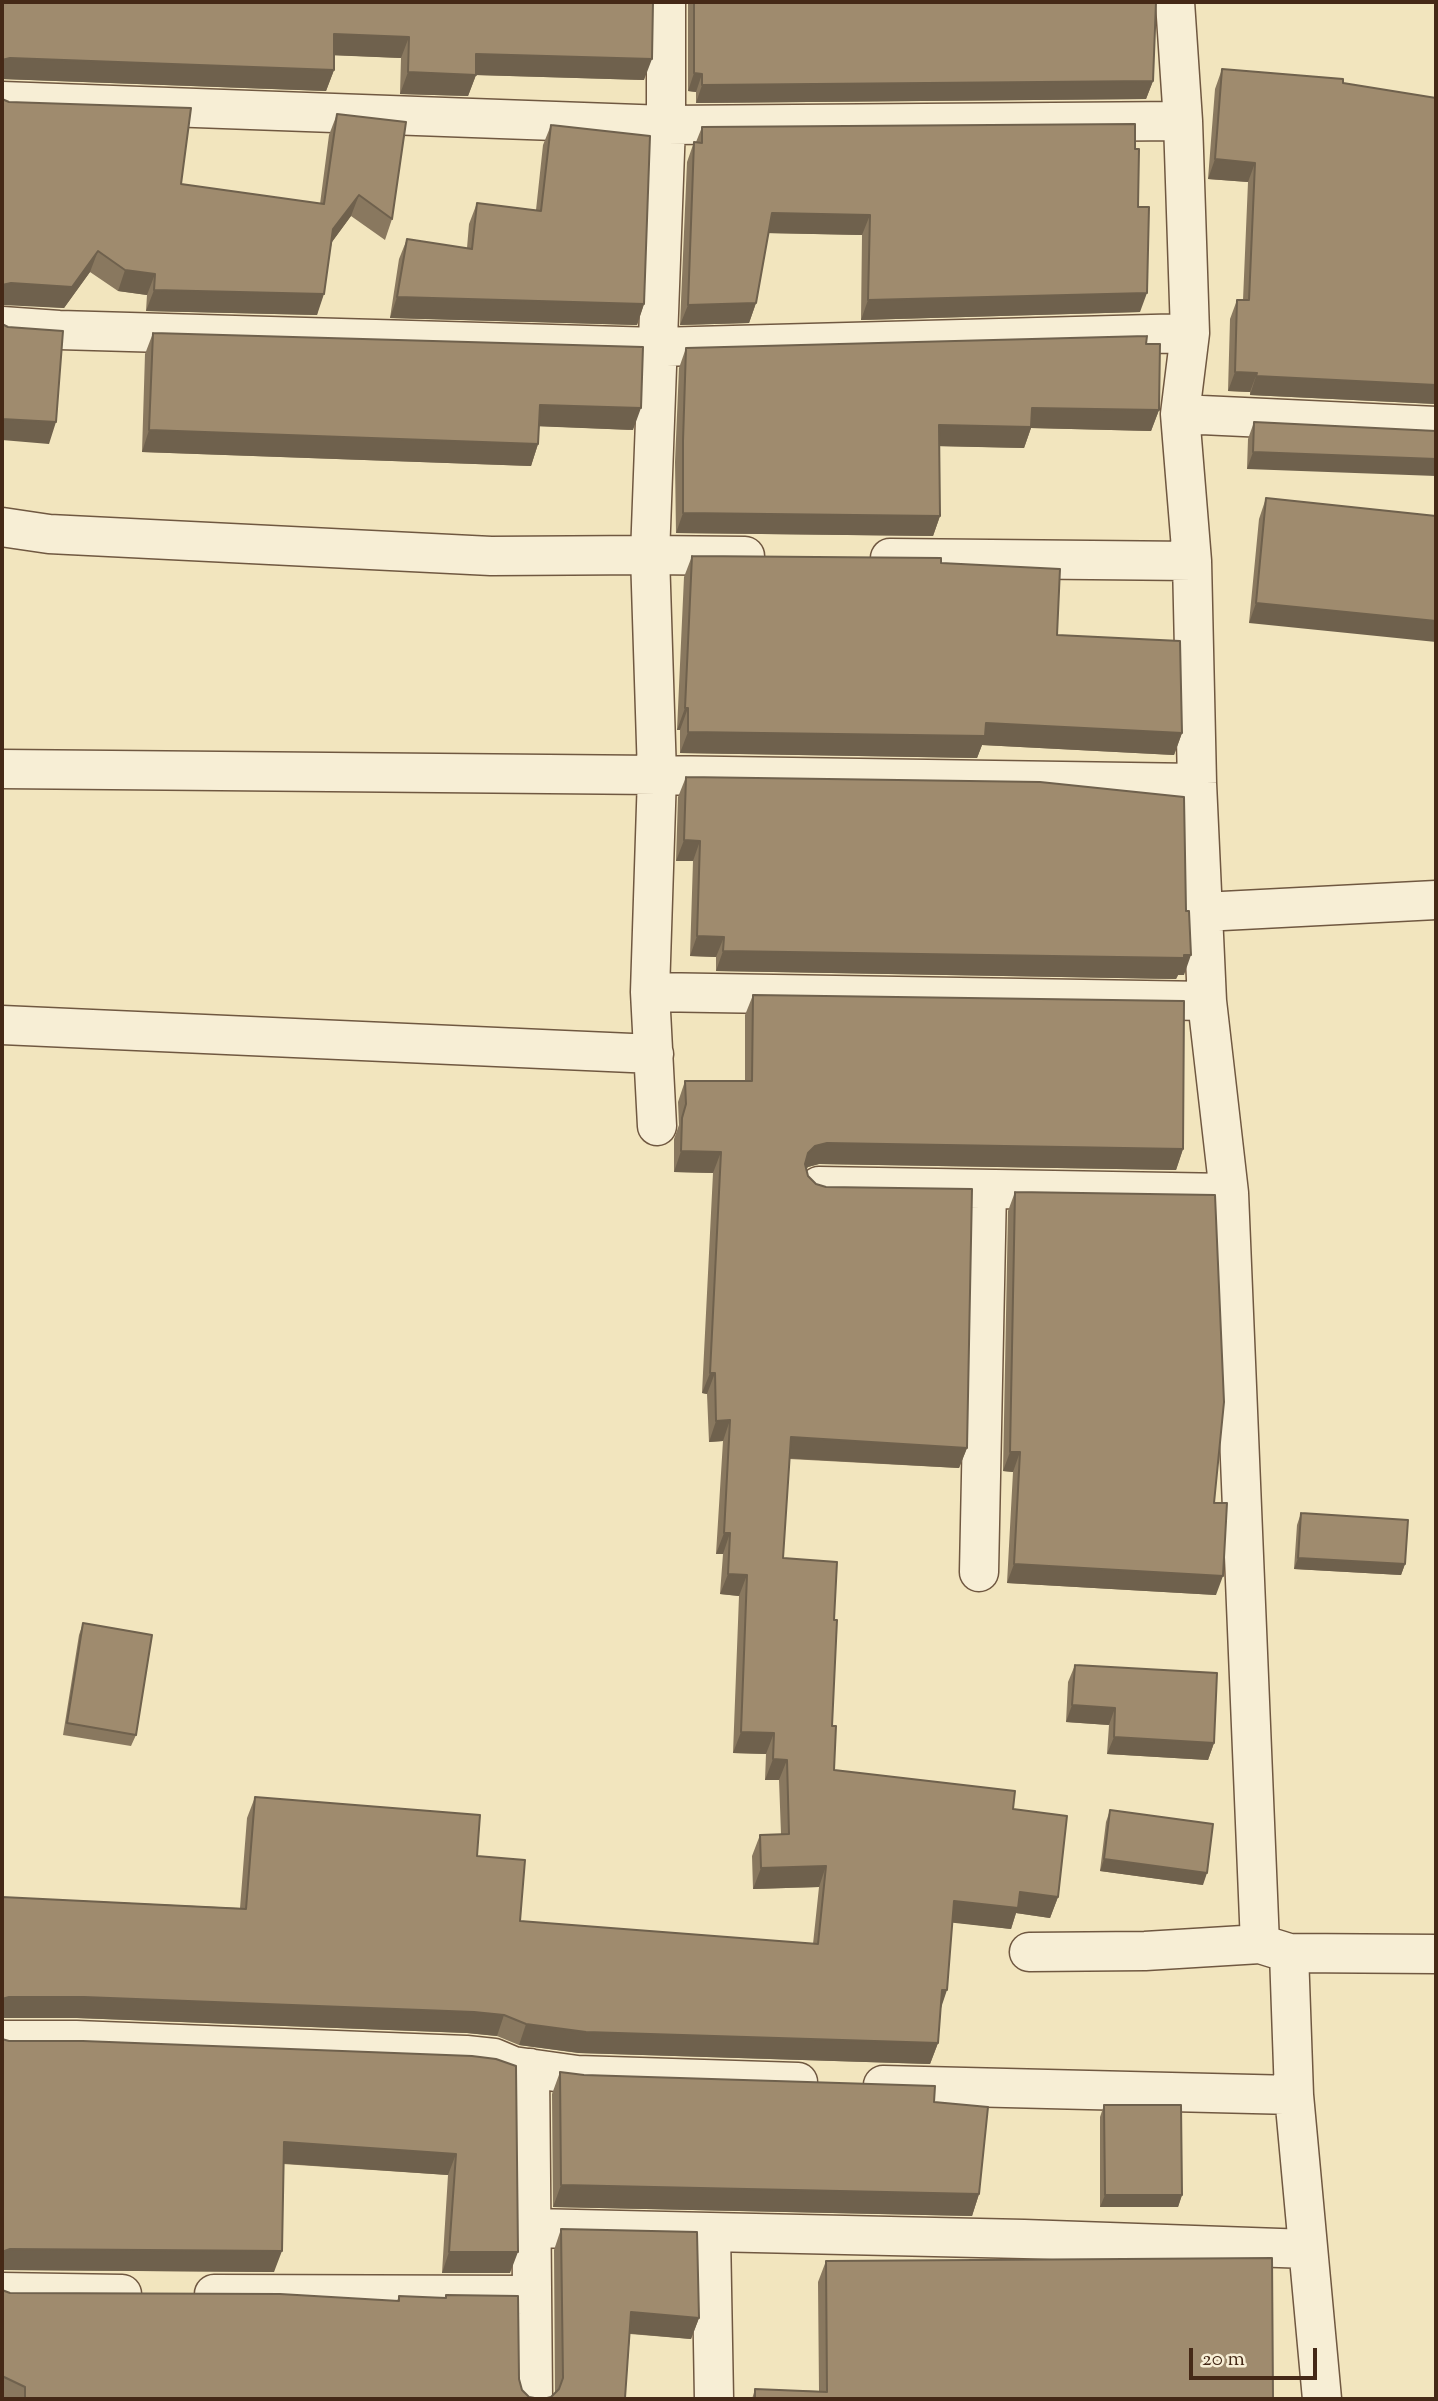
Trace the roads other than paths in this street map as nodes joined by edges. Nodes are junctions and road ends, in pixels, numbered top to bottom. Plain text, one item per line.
1 (666, 2) edge
2 (1175, 2) edge
3 (2, 101) edge
4 (1183, 121) junction
5 (666, 125) junction
6 (2, 326) edge
7 (1190, 333) junction
8 (657, 347) junction
9 (1180, 414) junction
10 (1436, 426) edge
11 (2, 527) edge
12 (650, 555) junction
13 (775, 557) edge
14 (859, 558) edge
15 (1192, 561) junction
16 (2, 769) edge
17 (657, 775) junction
18 (1197, 783) junction
19 (1436, 900) edge
20 (1203, 912) junction
21 (650, 992) junction
22 (1207, 1001) junction
23 (2, 1025) edge
24 (654, 1054) junction
25 (657, 1126) dead end
26 (819, 1186) edge
27 (987, 1189) junction
28 (1230, 1193) junction
29 (979, 1572) dead end
30 (1274, 1949) junction
31 (1029, 1952) dead end
32 (1436, 1954) edge
33 (2, 2040) edge
34 (530, 2068) junction
35 (1294, 2095) junction
36 (531, 2228) junction
37 (711, 2233) junction
38 (1308, 2249) junction
39 (2, 2292) edge
40 (532, 2295) junction
41 (533, 2399) edge
42 (713, 2399) edge
43 (1322, 2399) edge

1 - 5 street
2 - 4 street
3 - 5 street
4 - 5 street
4 - 7 street
5 - 8 street
6 - 8 street
7 - 8 street
7 - 9 street
8 - 12 street
9 - 10 street
9 - 15 street
11 - 12 street
12 - 13 street
12 - 17 street
14 - 15 street
15 - 18 street
16 - 17 street
17 - 18 street
17 - 21 street
18 - 20 street
19 - 20 street
20 - 22 street
21 - 22 street
21 - 24 street
22 - 28 street
23 - 24 street
24 - 25 street
26 - 27 street
27 - 28 street
27 - 29 street
28 - 30 street
30 - 31 street
30 - 32 street
30 - 35 street
33 - 34 street
34 - 35 street
34 - 36 street
35 - 38 street
36 - 37 street
36 - 40 street
37 - 38 street
37 - 42 street
38 - 43 street
39 - 40 street
40 - 41 street

